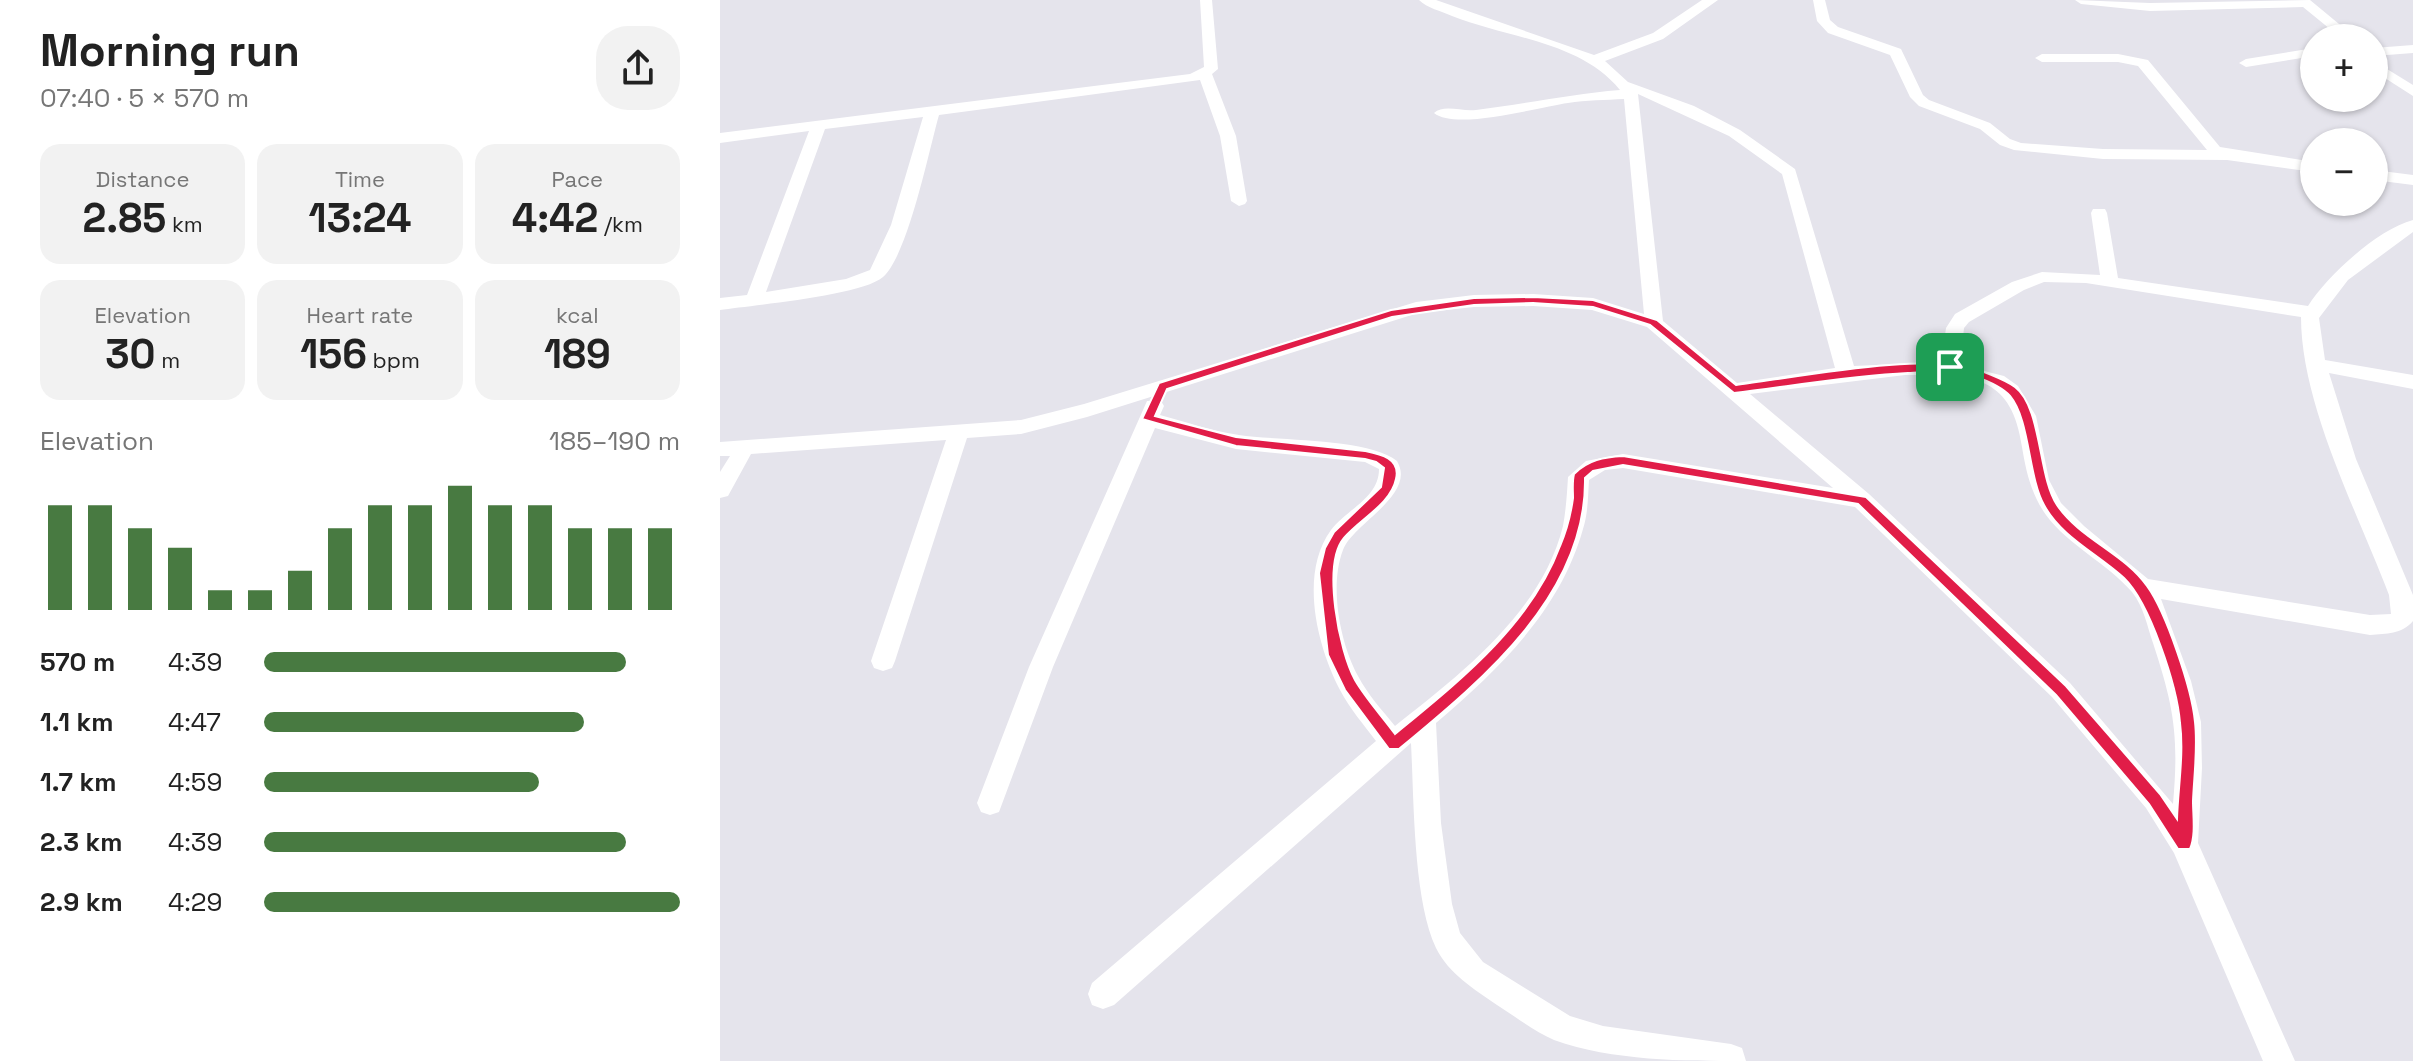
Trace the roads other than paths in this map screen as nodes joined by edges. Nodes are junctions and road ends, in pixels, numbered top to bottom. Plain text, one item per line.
1 (1206, 0) edge
2 (1425, 0) edge
3 (1459, 0) edge
4 (1712, 0) edge
5 (1819, 0) edge
6 (2081, 0) edge
7 (2304, 2) edge
8 (1441, 7) junction
9 (2332, 24) edge
10 (2413, 49) edge
11 (2388, 51) edge
12 (2300, 54) edge
13 (2042, 58) dead end
14 (1594, 60) junction
15 (2246, 63) dead end
16 (1205, 74) junction
17 (2388, 75) edge
18 (1628, 89) junction
19 (2413, 92) edge
20 (932, 113) junction
21 (1441, 113) dead end
22 (818, 128) junction
23 (720, 138) edge
24 (2227, 155) junction
25 (2300, 165) edge
26 (2388, 177) edge
27 (2413, 180) edge
28 (1239, 201) dead end
29 (2099, 213) dead end
30 (2413, 225) edge
31 (2110, 282) junction
32 (754, 299) junction
33 (720, 304) edge
34 (2313, 313) junction
35 (1654, 323) junction
36 (2317, 365) junction
37 (1950, 367) junction
38 (1847, 375) junction
39 (2413, 382) edge
40 (1163, 386) junction
41 (1734, 390) junction
42 (1148, 419) junction
43 (958, 434) junction
44 (745, 447) junction
45 (720, 449) edge
46 (720, 490) edge
47 (1861, 500) junction
48 (2141, 587) junction
49 (2409, 617) edge
50 (883, 661) dead end
51 (1423, 722) junction
52 (1394, 744) junction
53 (990, 803) dead end
54 (2184, 844) junction
55 (1103, 994) dead end
56 (1731, 1059) dead end
57 (2279, 1061) edge

1 - 16 street
2 - 8 street
3 - 8 street
4 - 14 street
5 - 24 street
6 - 7 street
7 - 9 street
8 - 14 street
10 - 11 street
12 - 15 street
13 - 24 street
14 - 18 street
16 - 20 street
16 - 28 street
17 - 19 street
18 - 21 street
18 - 35 street
18 - 38 street
20 - 22 street
20 - 32 street
22 - 23 street
22 - 32 street
24 - 25 street
26 - 27 street
29 - 31 street
30 - 34 street
31 - 34 street
31 - 37 street
32 - 33 street
34 - 36 street
35 - 40 street
35 - 41 street
36 - 39 street
36 - 49 street
37 - 38 street
37 - 48 street
38 - 41 street
40 - 42 street
40 - 43 street
41 - 47 street
42 - 52 street
42 - 53 street
43 - 44 street
43 - 50 street
44 - 45 street
44 - 46 street
47 - 51 street
47 - 54 street
48 - 49 street
48 - 54 street
51 - 52 street
51 - 56 street
52 - 55 street
54 - 57 street

